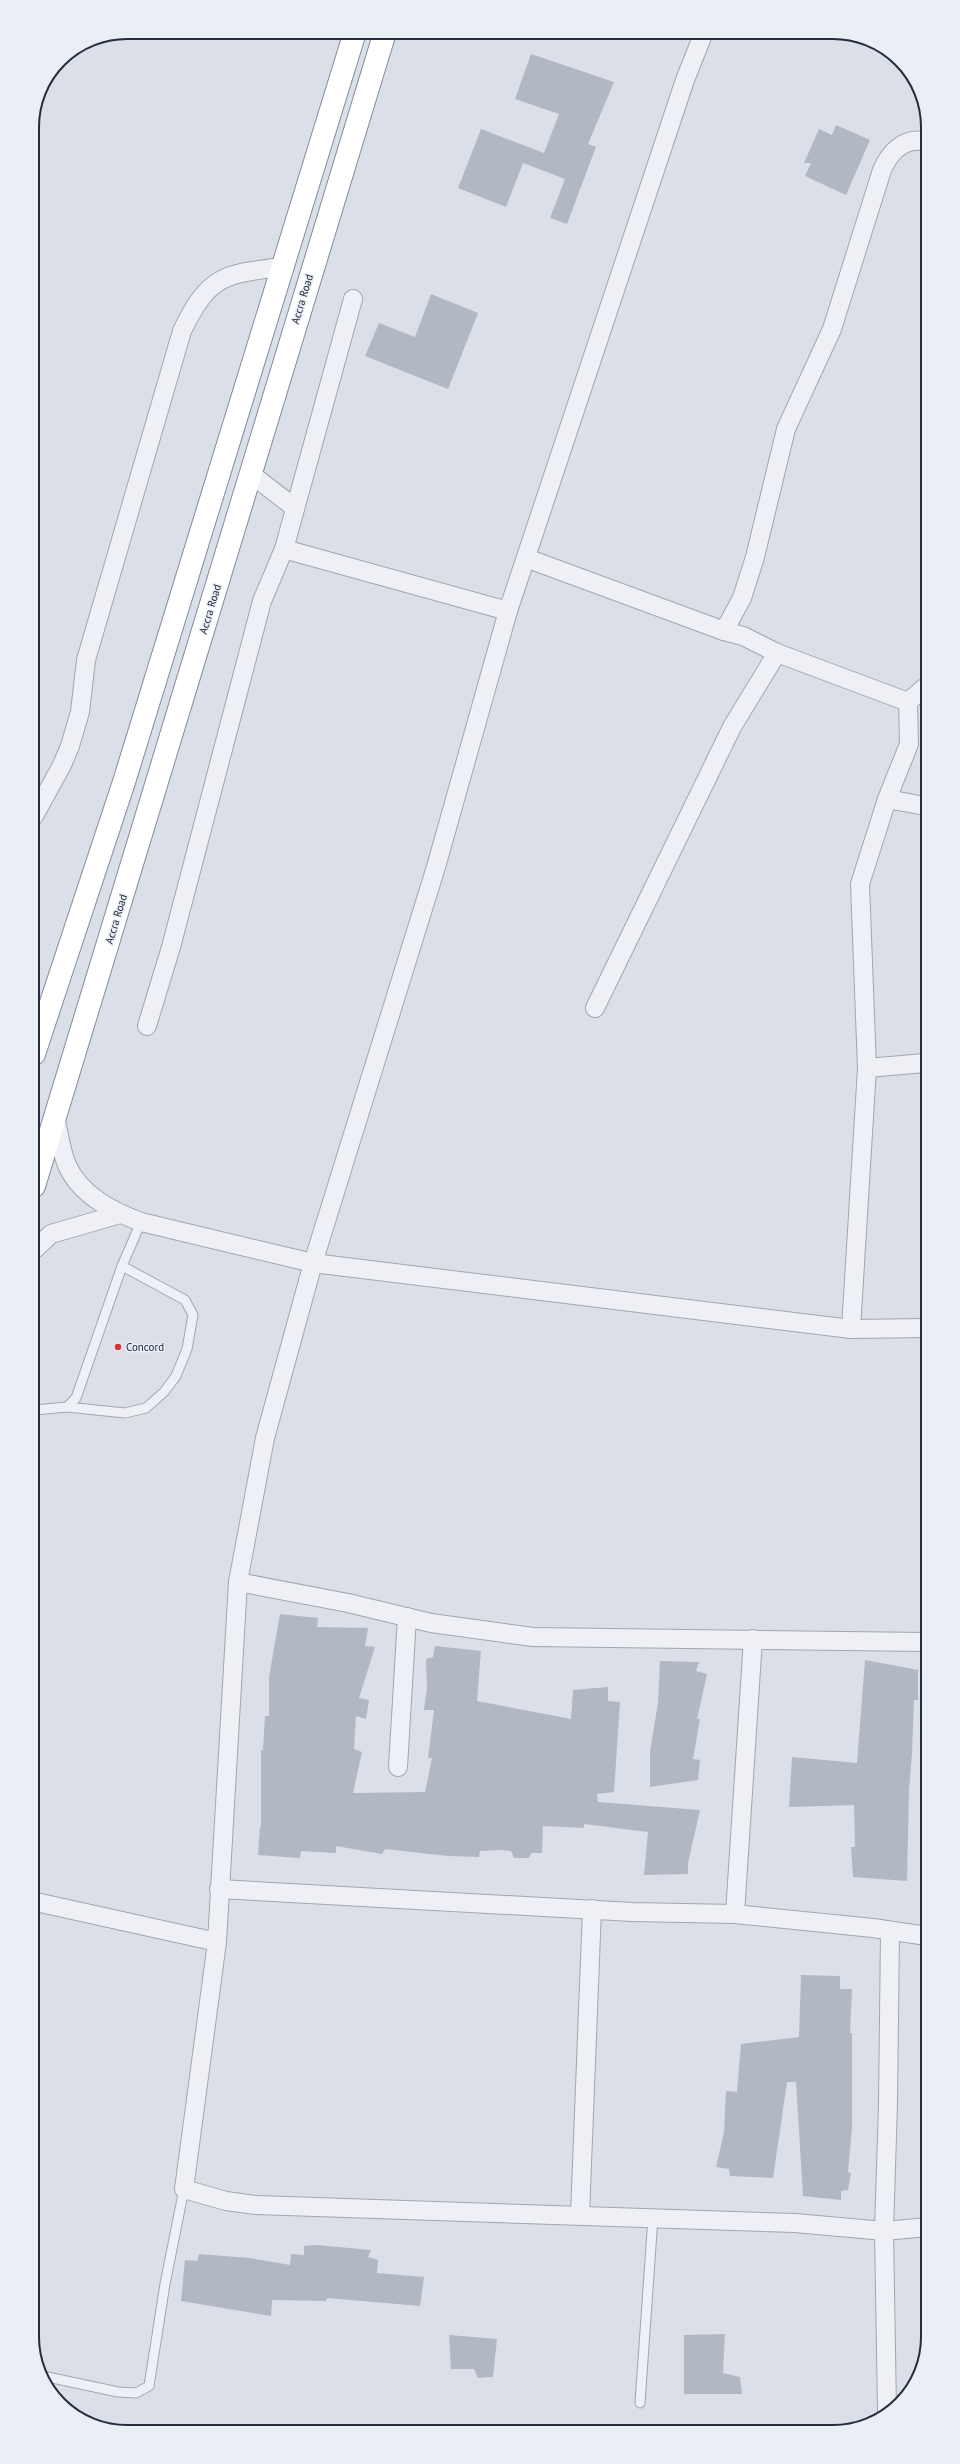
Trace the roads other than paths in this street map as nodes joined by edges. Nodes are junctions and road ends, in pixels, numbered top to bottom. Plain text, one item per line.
1 (353, 39) edge
2 (383, 39) edge
3 (701, 39) edge
4 (921, 141) edge
5 (282, 267) junction
6 (353, 299) dead end
7 (251, 474) junction
8 (295, 508) junction
9 (284, 549) junction
10 (526, 558) junction
11 (508, 611) junction
12 (724, 631) junction
13 (776, 653) junction
14 (921, 691) edge
15 (908, 702) junction
16 (887, 798) junction
17 (921, 805) edge
18 (39, 807) edge
19 (595, 1008) dead end
20 (147, 1026) dead end
21 (39, 1039) edge
22 (921, 1063) edge
23 (867, 1068) junction
24 (55, 1118) junction
25 (39, 1170) edge
26 (120, 1214) junction
27 (141, 1222) junction
28 (39, 1245) edge
29 (313, 1263) junction
30 (122, 1266) junction
31 (921, 1328) edge
32 (851, 1329) junction
33 (68, 1407) junction
34 (39, 1410) edge
35 (238, 1582) junction
36 (407, 1617) junction
37 (753, 1639) junction
38 (921, 1642) edge
39 (398, 1767) dead end
40 (220, 1889) junction
41 (39, 1903) edge
42 (592, 1910) junction
43 (735, 1914) junction
44 (890, 1932) junction
45 (921, 1935) edge
46 (217, 1942) junction
47 (184, 2189) junction
48 (580, 2214) junction
49 (653, 2218) junction
50 (921, 2228) edge
51 (884, 2231) junction
52 (49, 2377) edge
53 (640, 2403) dead end
54 (887, 2406) edge

1 - 5 highway
2 - 7 highway, Accra Road
3 - 10 street
4 - 12 street
5 - 18 street
5 - 21 highway
6 - 8 street
7 - 8 street
7 - 24 highway, Accra Road
8 - 9 street
9 - 11 street
9 - 20 street
10 - 11 street
10 - 12 street
11 - 29 street
12 - 13 street
13 - 15 street
13 - 19 street
14 - 15 street
15 - 16 street
16 - 17 street
16 - 23 street
22 - 23 street
23 - 32 street
24 - 25 highway, Accra Road
24 - 26 street
26 - 27 street
26 - 28 street
27 - 29 street
27 - 30 lane
29 - 32 street
29 - 35 street
30 - 33 lane
30 - 33 lane
31 - 32 street
33 - 34 lane
35 - 36 street
35 - 40 street
36 - 37 street
36 - 39 street
37 - 38 street
37 - 43 street
40 - 42 street
40 - 46 street
41 - 46 street
42 - 43 street
42 - 48 street
43 - 44 street
44 - 45 street
44 - 51 street
46 - 47 street
47 - 48 street
47 - 52 lane
48 - 49 street
49 - 51 street
49 - 53 lane
50 - 51 street
51 - 54 street

